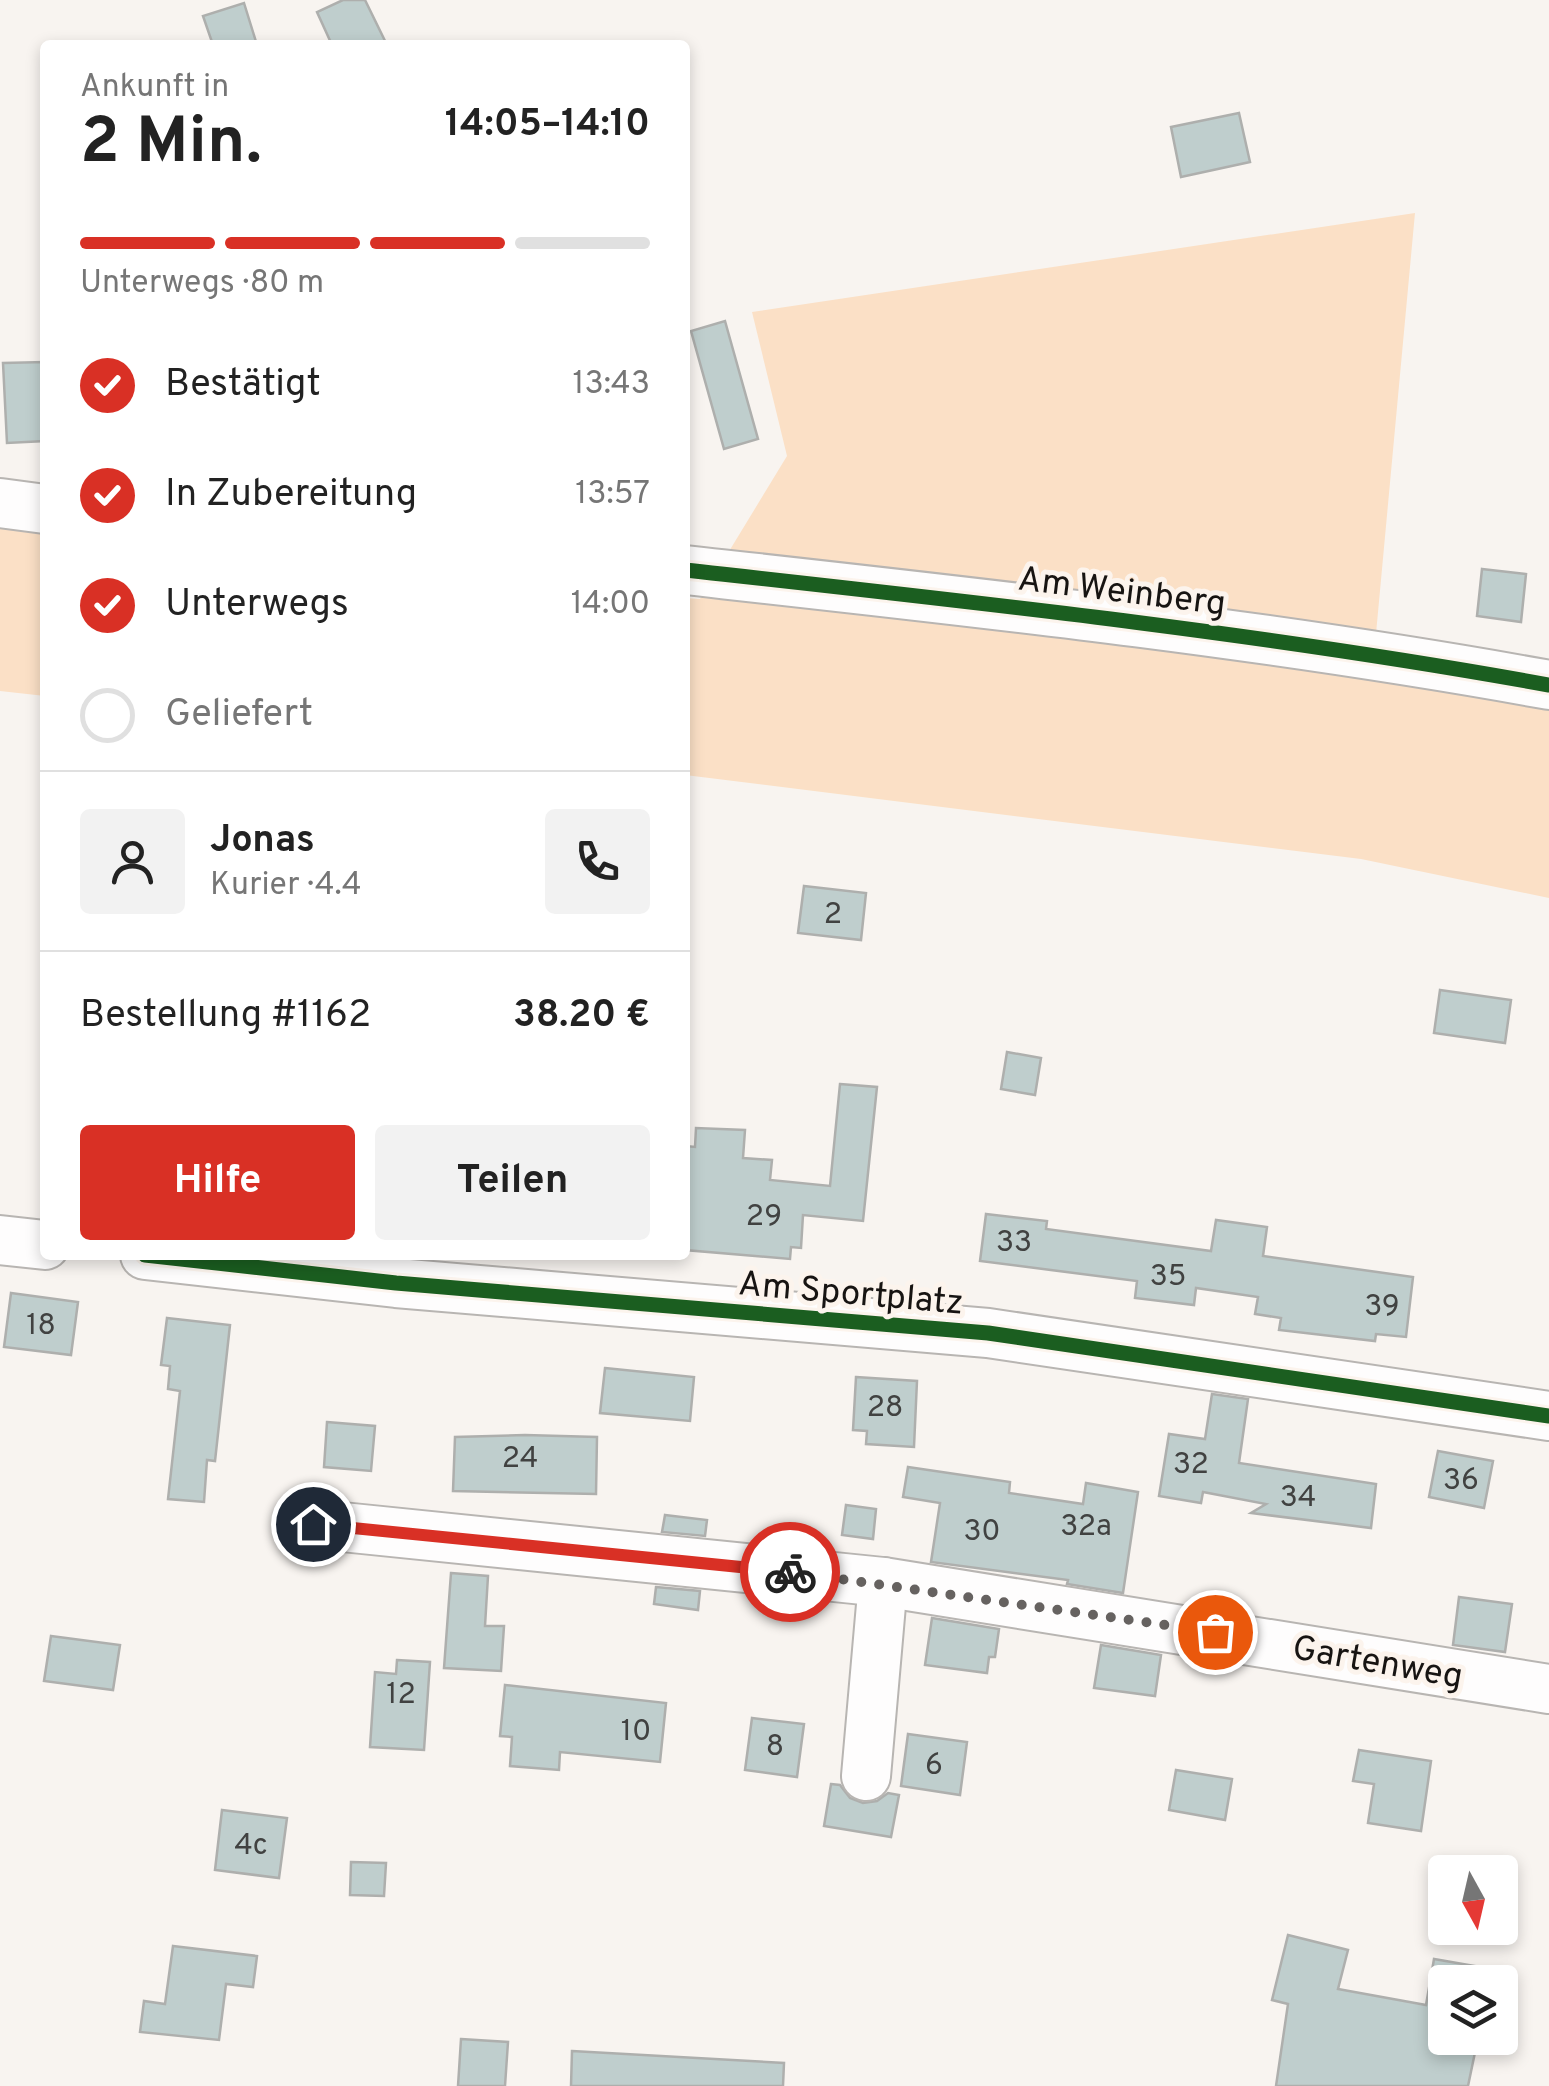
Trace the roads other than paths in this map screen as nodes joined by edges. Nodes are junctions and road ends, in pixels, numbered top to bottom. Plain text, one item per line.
1 (0, 503) edge
2 (40, 509) edge
3 (690, 571) edge
4 (1549, 685) edge
5 (0, 1240) edge
6 (40, 1244) edge
7 (188, 1260) edge
8 (1549, 1416) edge
9 (313, 1524) dead end
10 (883, 1582) junction
11 (1549, 1689) edge
12 (866, 1776) dead end

1 - 2 street
3 - 4 street, Am Weinberg
5 - 6 street
7 - 8 street, Am Sportplatz
9 - 10 street, Gartenweg
10 - 11 street, Gartenweg
10 - 12 street

